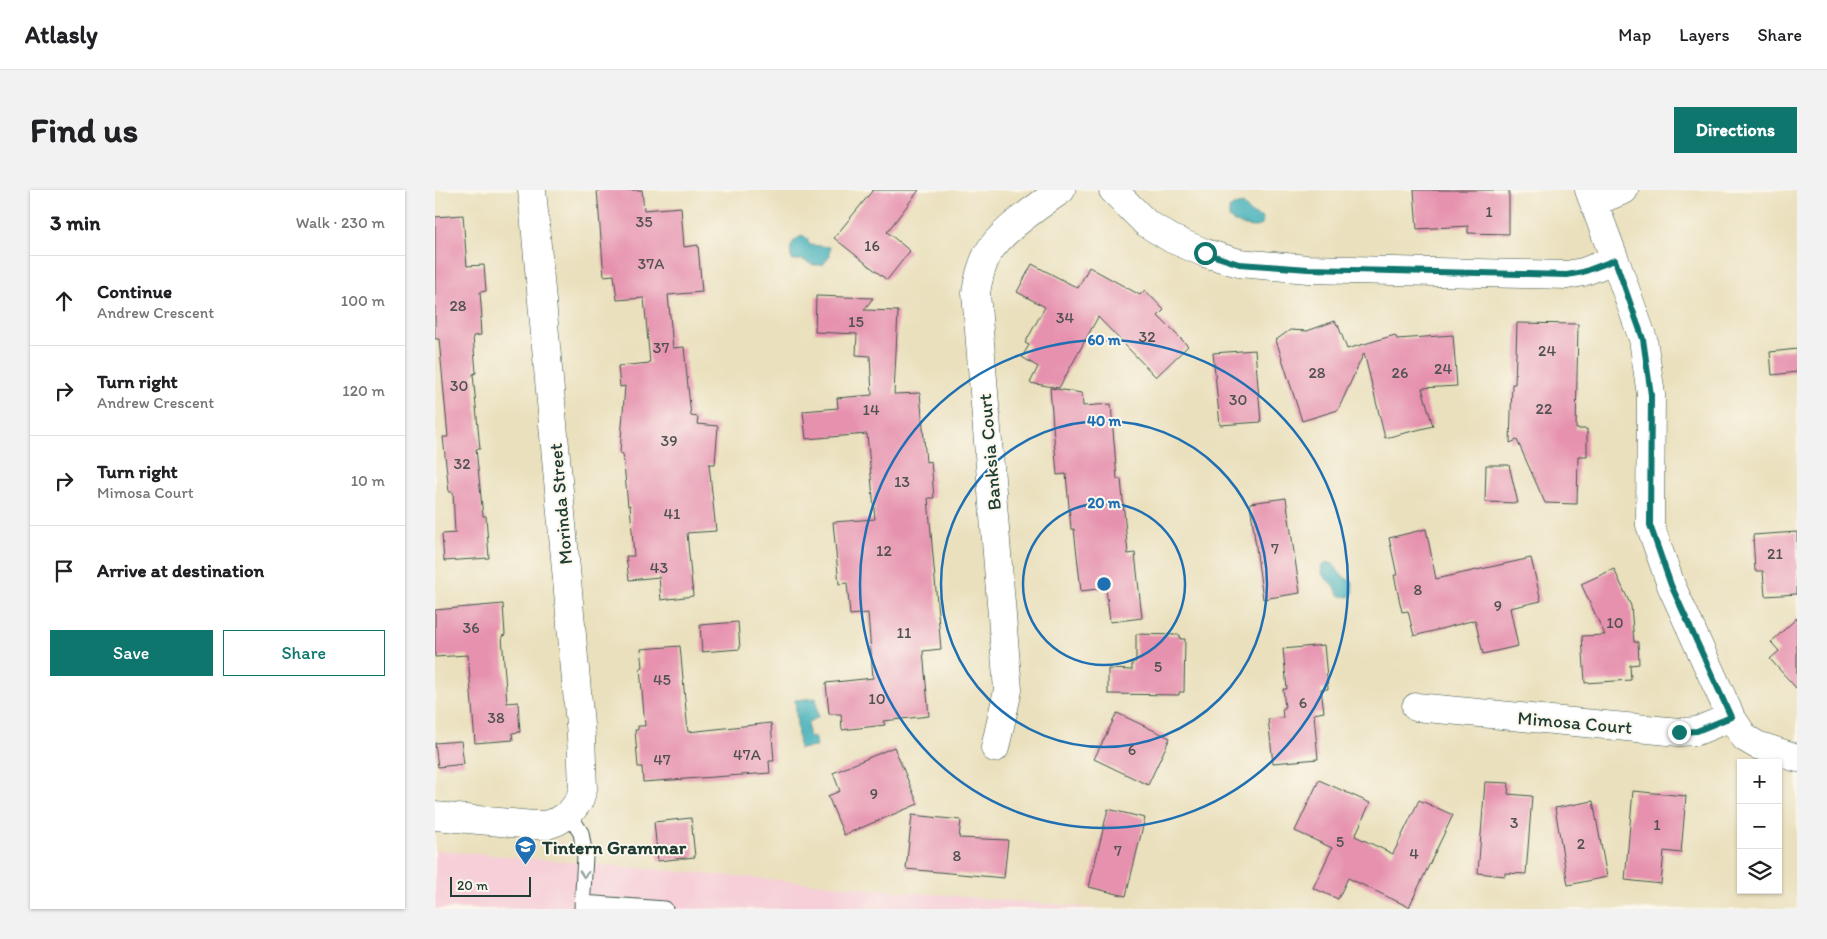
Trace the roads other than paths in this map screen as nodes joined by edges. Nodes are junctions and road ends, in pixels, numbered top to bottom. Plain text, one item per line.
1 (532, 190) edge
2 (1061, 190) edge
3 (1113, 190) edge
4 (1624, 190) edge
5 (1591, 196) edge
6 (1615, 260) junction
7 (1417, 707) dead end
8 (1731, 717) junction
9 (995, 748) dead end
10 (1797, 758) edge
11 (569, 814) junction
12 (435, 816) edge
13 (582, 906) edge
14 (665, 909) edge

1 - 11 street, Morinda Street
2 - 9 street, Banksia Court
3 - 6 street
4 - 5 street
5 - 6 street
6 - 8 street
7 - 8 street, Mimosa Court
8 - 10 street
11 - 12 street
11 -> 13 lane
13 - 14 lane

